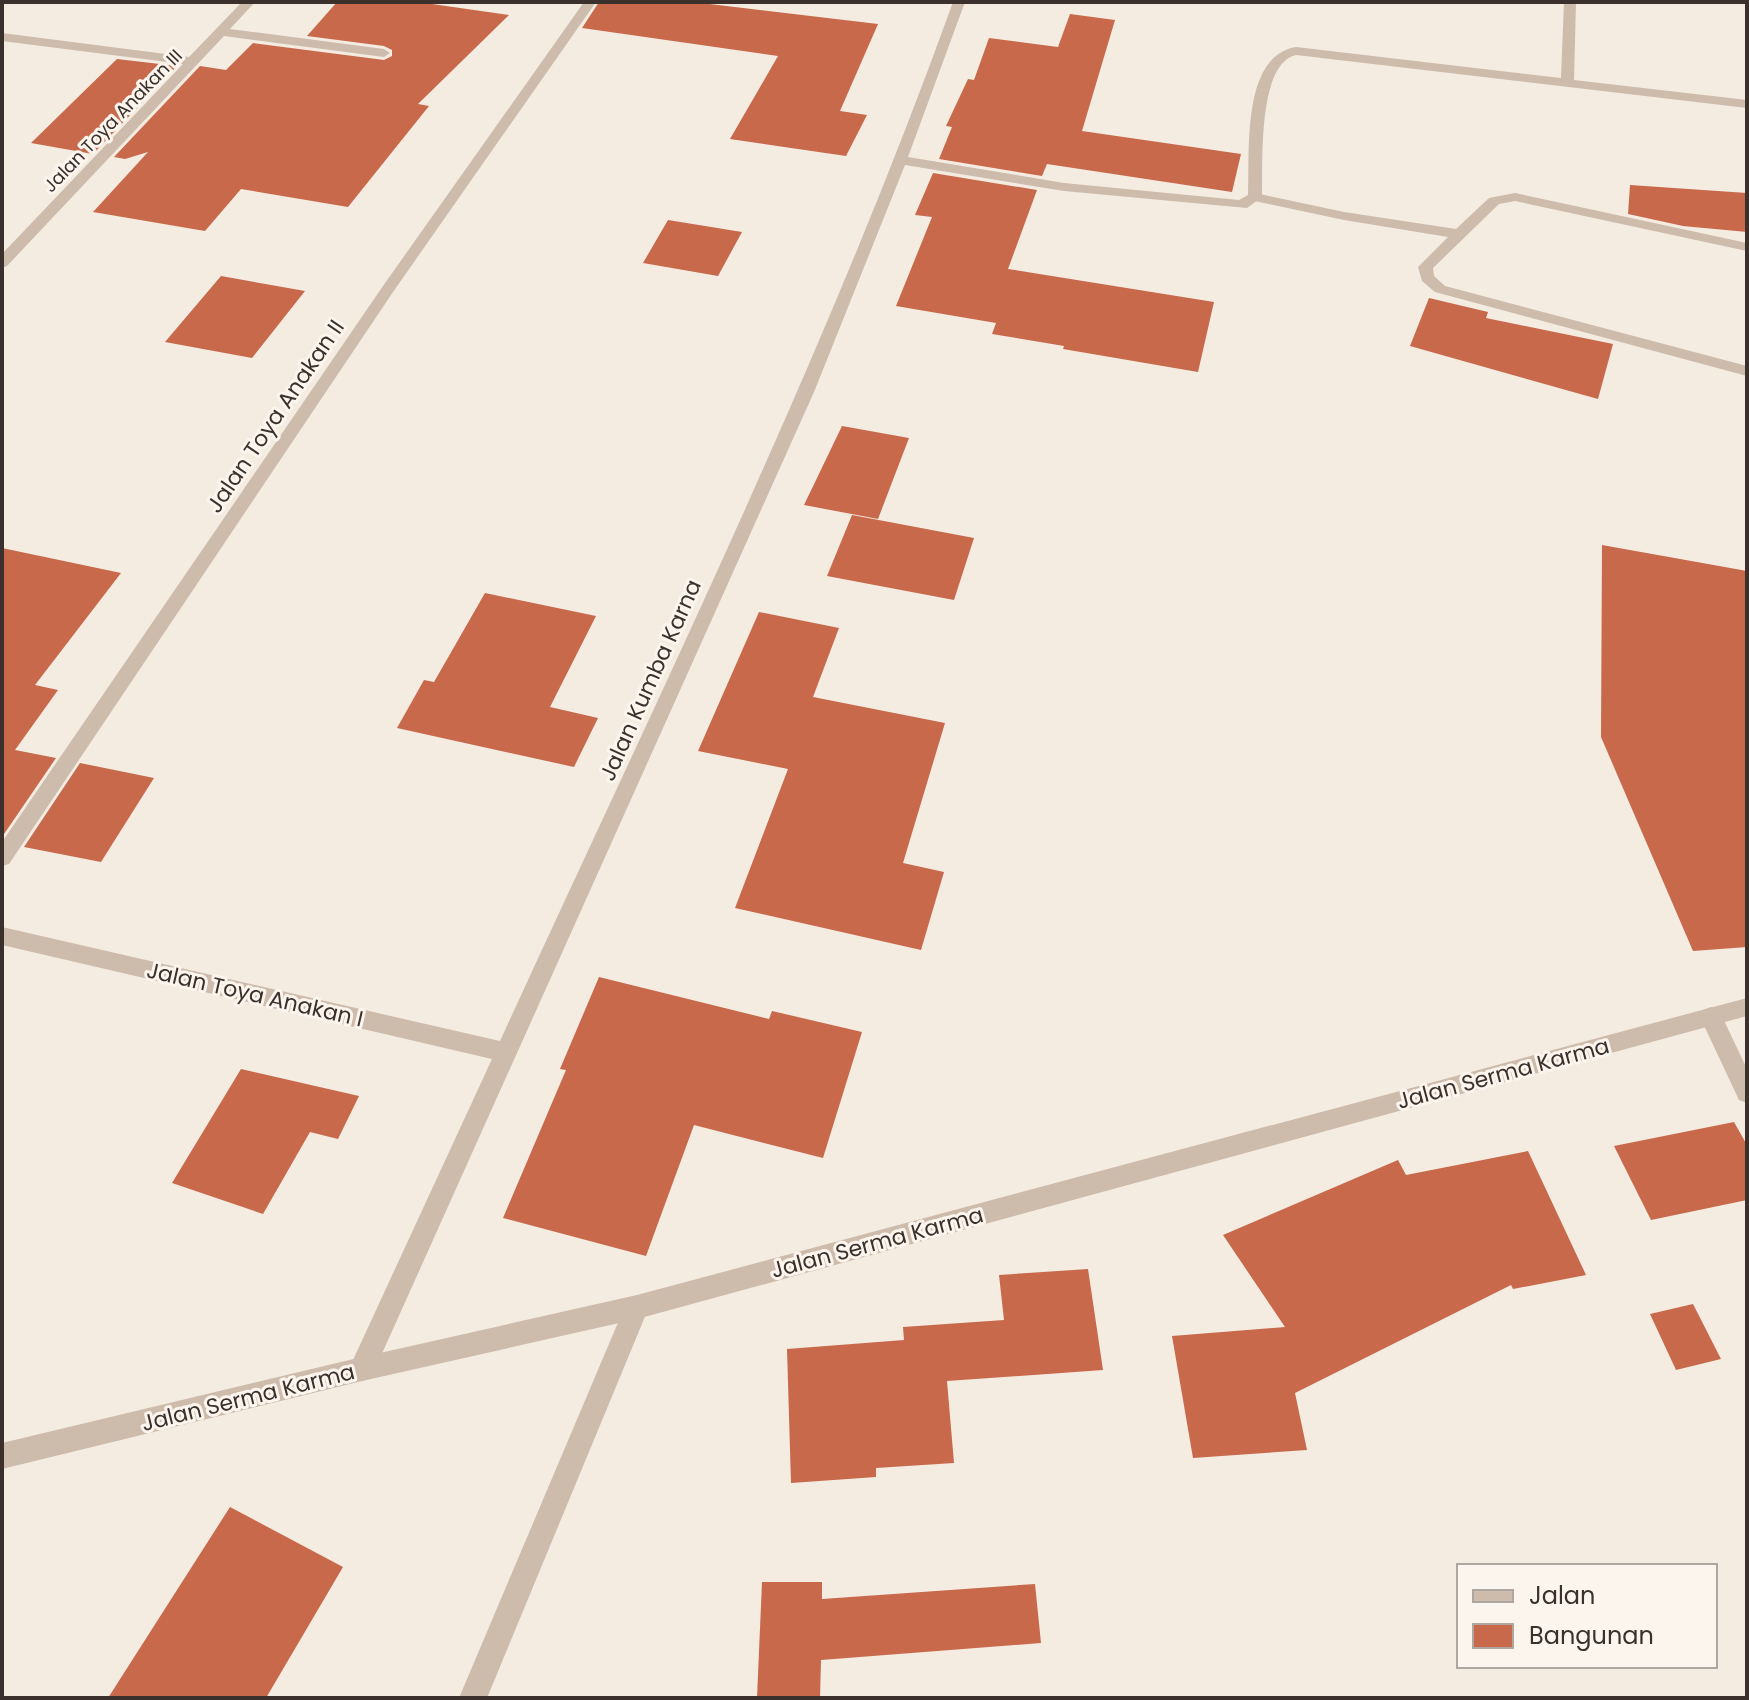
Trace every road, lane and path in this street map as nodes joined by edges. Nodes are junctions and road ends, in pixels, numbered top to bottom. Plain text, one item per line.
1 (249, 2) edge
2 (590, 2) edge
3 (959, 2) edge
4 (1570, 2) edge
5 (222, 32) junction
6 (2, 37) edge
7 (384, 53) dead end
8 (194, 62) junction
9 (1567, 83) junction
10 (1747, 104) edge
11 (900, 160) junction
12 (1255, 197) junction
13 (1458, 234) junction
14 (1747, 247) edge
15 (2, 263) edge
16 (1747, 371) edge
17 (2, 858) edge
18 (2, 936) edge
19 (1747, 1007) edge
20 (1711, 1017) junction
21 (508, 1053) junction
22 (1747, 1093) edge
23 (637, 1307) junction
24 (362, 1369) junction
25 (2, 1456) edge
26 (473, 1698) edge

1 - 5 street, Jalan Toya Anakan III
2 - 17 street, Jalan Toya Anakan II
3 - 11 street, Jalan Kumba Karna
4 - 9 street
5 - 7 street
5 - 8 street, Jalan Toya Anakan III
6 - 8 street
8 - 15 street, Jalan Toya Anakan III
9 - 10 street
9 - 12 street
11 - 12 street
11 - 21 street, Jalan Kumba Karna
12 - 13 street
13 - 14 street
13 - 16 street
18 - 21 street, Jalan Toya Anakan I
19 - 20 street, Jalan Serma Karma
20 - 22 street
20 - 23 street, Jalan Serma Karma
21 - 24 street, Jalan Kumba Karna
23 - 24 street, Jalan Serma Karma
23 - 26 street
24 - 25 street, Jalan Serma Karma

